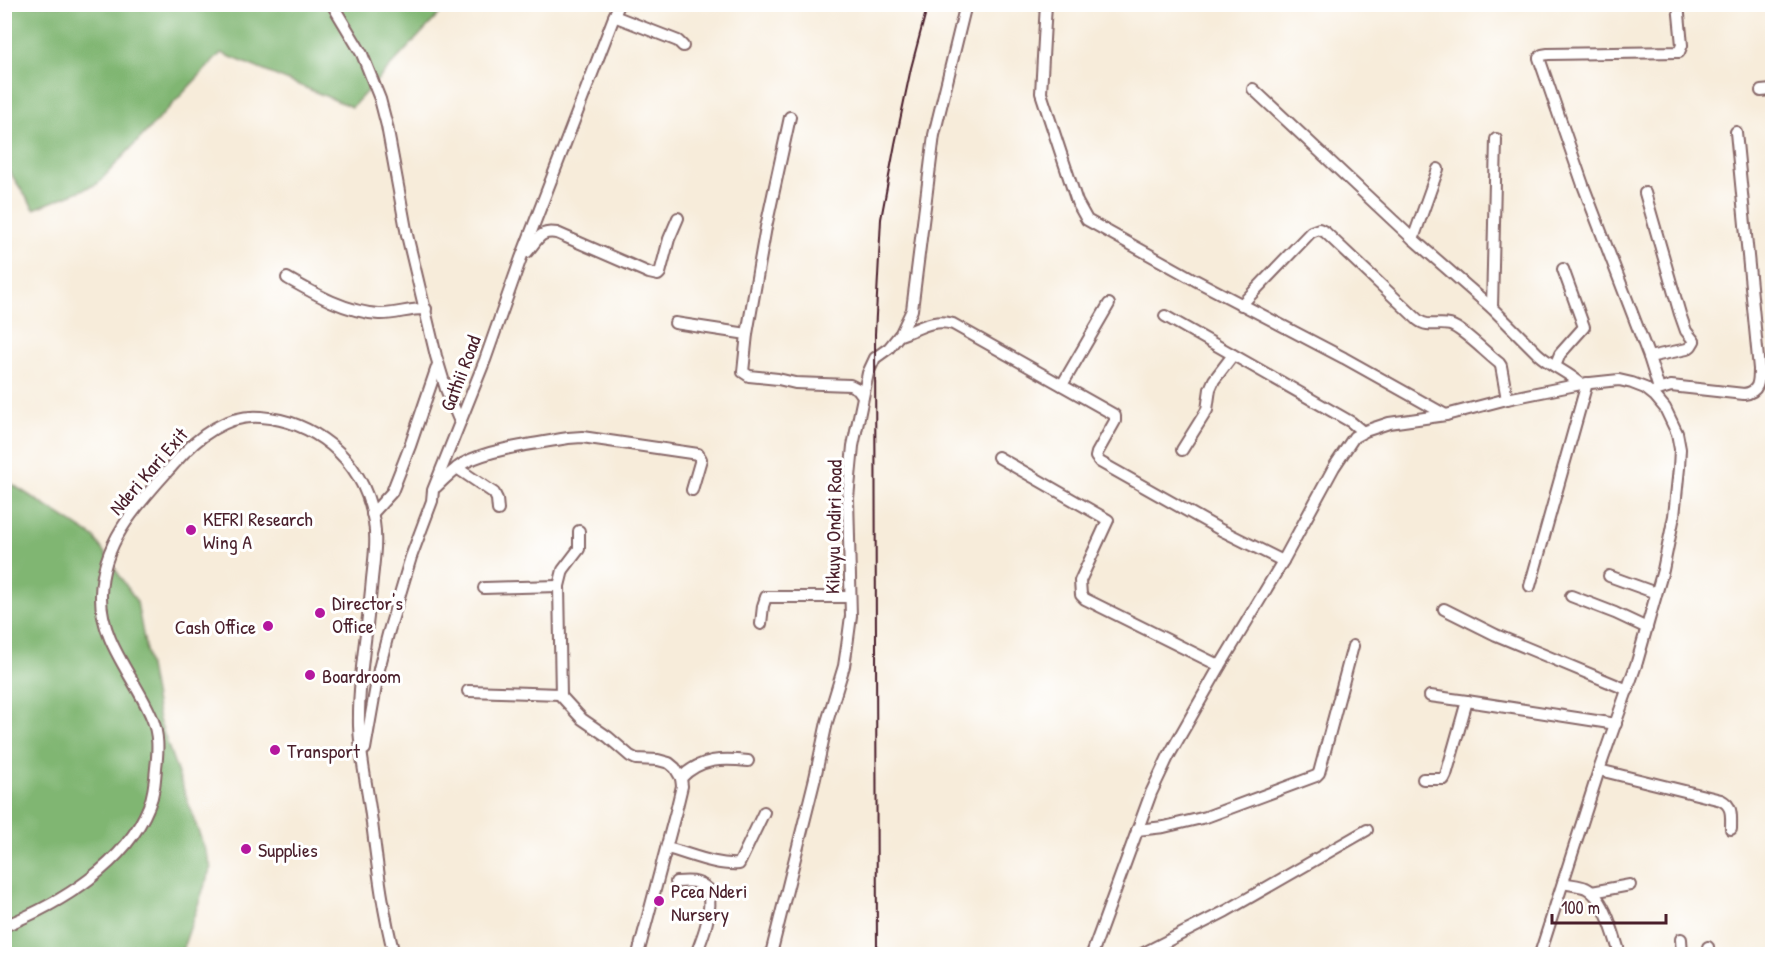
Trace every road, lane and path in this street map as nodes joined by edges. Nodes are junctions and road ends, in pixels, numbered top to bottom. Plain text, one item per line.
1 (333, 4) edge
2 (619, 4) edge
3 (966, 4) edge
4 (1046, 4) edge
5 (1678, 4) edge
6 (614, 16) junction
7 (683, 46) dead end
8 (1253, 89) dead end
9 (1773, 90) edge
10 (1761, 91) dead end
11 (790, 117) dead end
12 (1736, 132) dead end
13 (1496, 139) dead end
14 (1438, 169) dead end
15 (1645, 193) dead end
16 (678, 218) dead end
17 (1413, 239) junction
18 (522, 258) junction
19 (1563, 269) dead end
20 (287, 278) dead end
21 (1109, 304) dead end
22 (1242, 305) junction
23 (1492, 308) junction
24 (426, 309) junction
25 (1165, 316) dead end
26 (675, 323) dead end
27 (747, 334) junction
28 (900, 335) junction
29 (1233, 355) junction
30 (1649, 357) junction
31 (438, 364) junction
32 (1555, 366) junction
33 (1584, 384) junction
34 (1062, 385) junction
35 (1655, 391) junction
36 (863, 396) junction
37 (1507, 399) junction
38 (1446, 415) junction
39 (460, 422) junction
40 (1363, 432) junction
41 (1182, 450) dead end
42 (998, 457) dead end
43 (457, 468) junction
44 (433, 490) junction
45 (692, 490) dead end
46 (498, 510) dead end
47 (372, 514) junction
48 (579, 531) dead end
49 (1282, 561) junction
50 (1609, 576) dead end
51 (558, 586) junction
52 (1530, 586) dead end
53 (484, 588) dead end
54 (1656, 593) junction
55 (1570, 596) dead end
56 (850, 597) junction
57 (1444, 609) dead end
58 (761, 624) dead end
59 (1647, 628) junction
60 (1353, 646) dead end
61 (1220, 666) junction
62 (1628, 690) junction
63 (468, 692) dead end
64 (560, 694) junction
65 (1430, 696) dead end
66 (1467, 701) junction
67 (1616, 724) junction
68 (748, 761) dead end
69 (363, 762) junction
70 (1599, 770) junction
71 (681, 778) junction
72 (1423, 780) dead end
73 (764, 812) dead end
74 (1731, 829) dead end
75 (1137, 830) junction
76 (1367, 830) dead end
77 (668, 848) junction
78 (676, 882) dead end
79 (1563, 883) junction
80 (1630, 885) dead end
81 (1592, 892) junction
82 (4, 926) edge
83 (1681, 939) dead end
84 (394, 954) edge
85 (638, 954) edge
86 (696, 954) edge
87 (771, 954) edge
88 (1092, 954) edge
89 (1142, 954) edge
90 (1540, 954) edge
91 (1620, 954) edge
92 (1682, 954) edge

1 - 24 street
2 - 6 street, Gathii Road
3 - 28 street, Kikuyu Ondiri Road
4 - 22 street
5 - 30 street
6 - 7 street
6 - 18 street, Gathii Road
8 - 17 street
9 - 10 street
11 - 27 street
12 - 35 street
13 - 23 street
14 - 17 street
15 - 30 street
16 - 18 street
17 - 23 street
18 - 39 street, Gathii Road
19 - 32 street
20 - 24 street
21 - 34 street
22 - 37 street
22 - 38 street
23 - 32 street
24 - 31 street
25 - 29 street
26 - 27 street
27 - 36 street
28 - 34 street
28 - 36 street, Kikuyu Ondiri Road
29 - 40 street
29 - 41 street
30 - 35 street
31 - 39 street
31 - 47 street
32 - 33 street
33 - 35 street
33 - 37 street
33 - 52 street
34 - 49 street
35 - 54 street
36 - 56 street, Kikuyu Ondiri Road
37 - 38 street
38 - 40 street
39 - 44 street, Gathii Road
40 - 49 street
42 - 61 street
43 - 44 street
43 - 45 street
43 - 46 street
44 - 69 street, Gathii Road
47 - 69 street, Nderi Kari Exit
47 - 82 street, Nderi Kari Exit
48 - 51 street
49 - 61 street
50 - 54 street
51 - 53 street
51 - 64 street
54 - 59 street
55 - 59 street
56 - 58 street
56 - 87 street, Kikuyu Ondiri Road
57 - 62 street
59 - 62 street
60 - 75 street
61 - 75 street
62 - 67 street
63 - 64 street
64 - 71 street
65 - 66 street
66 - 67 street
66 - 72 street
67 - 70 street
68 - 71 street
69 - 84 street, Nderi Kari Exit
70 - 74 street
70 - 79 street
71 - 77 street
73 - 77 street
75 - 88 street
76 - 89 street
77 - 85 street
78 - 86 street
79 - 81 street
79 - 90 street
80 - 81 street
81 - 91 street
83 - 92 street

